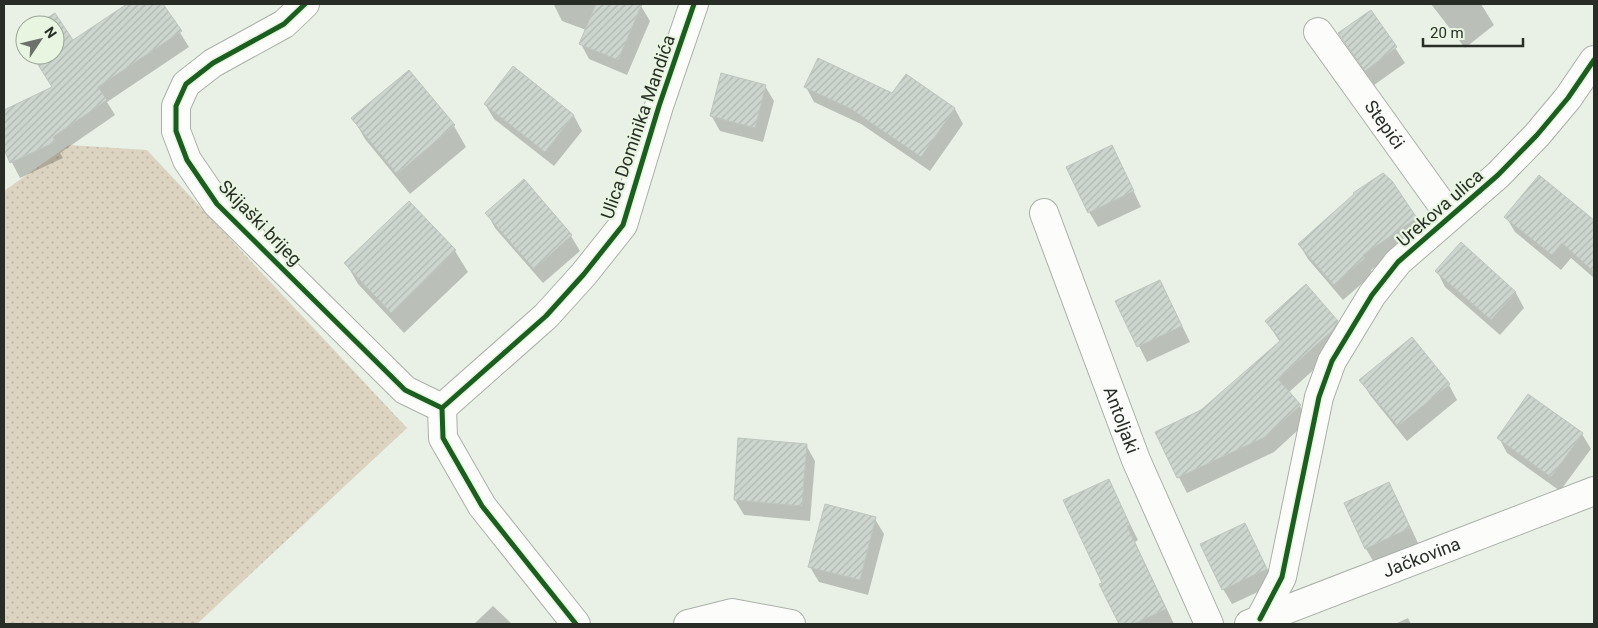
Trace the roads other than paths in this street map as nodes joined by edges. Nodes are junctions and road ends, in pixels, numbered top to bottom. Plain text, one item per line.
1 (305, 4) edge
2 (694, 4) edge
3 (1318, 32) dead end
4 (1594, 60) edge
5 (1044, 213) dead end
6 (1450, 216) junction
7 (442, 408) junction
8 (1594, 491) edge
9 (1255, 622) edge
10 (576, 624) edge
11 (688, 624) edge
12 (791, 624) edge
13 (1209, 624) edge

1 - 7 street, Skijaški brijeg
2 - 7 street, Ulica Dominika Mandića
3 - 6 street, Stepići
4 - 6 street, Urekova ulica
5 - 13 street, Antoljaki
6 - 9 street, Urekova ulica
7 - 10 street
8 - 9 street, Jačkovina
11 - 12 street

